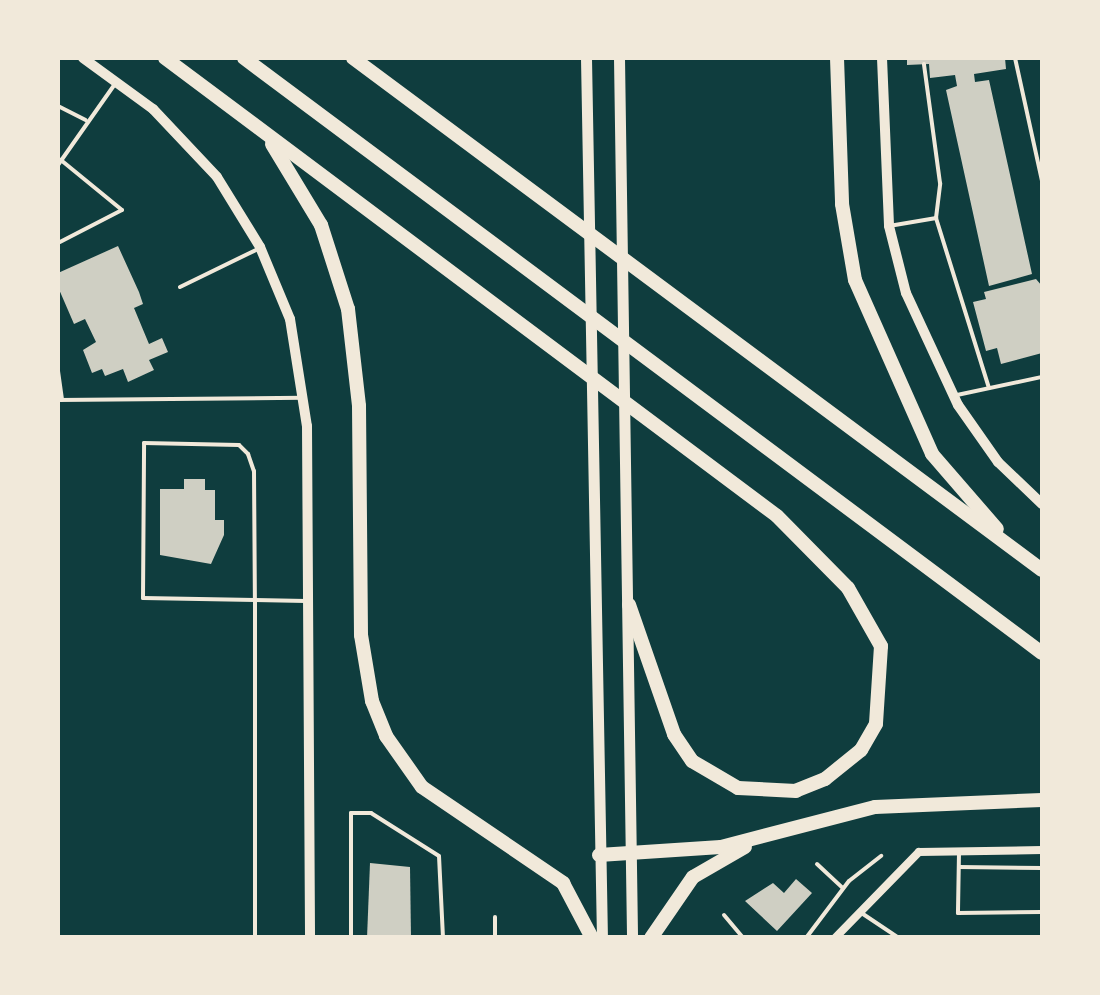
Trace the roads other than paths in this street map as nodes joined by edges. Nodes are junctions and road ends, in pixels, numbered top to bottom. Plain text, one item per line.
1 (83, 58) edge
2 (164, 58) edge
3 (244, 58) edge
4 (354, 58) edge
5 (586, 58) edge
6 (620, 58) edge
7 (837, 58) edge
8 (882, 58) edge
9 (1014, 58) edge
10 (924, 64) dead end
11 (115, 84) junction
12 (58, 106) edge
13 (247, 119) junction
14 (86, 120) junction
15 (59, 163) edge
16 (1042, 182) edge
17 (936, 218) junction
18 (890, 226) junction
19 (58, 243) edge
20 (260, 248) junction
21 (180, 287) dead end
22 (58, 371) edge
23 (1042, 377) edge
24 (988, 388) junction
25 (952, 396) junction
26 (305, 398) junction
27 (60, 400) edge
28 (1042, 504) edge
29 (1014, 549) junction
30 (1042, 570) edge
31 (255, 600) junction
32 (306, 601) junction
33 (629, 606) junction
34 (1042, 653) edge
35 (1042, 800) edge
36 (763, 837) junction
37 (959, 849) junction
38 (1042, 850) edge
39 (632, 854) junction
40 (599, 855) junction
41 (881, 856) dead end
42 (818, 864) dead end
43 (959, 867) junction
44 (1042, 868) edge
45 (843, 888) junction
46 (860, 912) junction
47 (1042, 912) edge
48 (724, 914) dead end
49 (494, 917) dead end
50 (255, 938) edge
51 (310, 938) edge
52 (352, 938) edge
53 (443, 938) edge
54 (495, 938) edge
55 (592, 938) edge
56 (602, 938) edge
57 (632, 938) edge
58 (651, 938) edge
59 (743, 938) edge
60 (806, 938) edge
61 (835, 938) edge
62 (899, 938) edge

1 - 11 street
2 - 13 highway
3 - 34 highway
4 - 29 highway
5 - 40 main road
6 - 33 main road
7 - 29 highway
8 - 18 street
9 - 16 lane
10 - 17 lane
11 - 14 lane
11 - 20 street
12 - 14 lane
13 - 33 highway
13 - 55 highway
14 - 15 lane
15 - 19 lane
17 - 18 lane
17 - 24 lane
18 - 25 street
20 - 21 lane
20 - 26 street
22 - 27 lane
23 - 24 lane
24 - 25 lane
25 - 28 street
26 - 27 lane
26 - 32 street
29 - 30 highway
31 - 31 lane
31 - 32 lane
31 - 50 lane
32 - 51 street
33 - 39 main road
35 - 36 highway
36 - 39 highway
36 - 58 highway
37 - 38 street
37 - 43 lane
37 - 46 street
39 - 40 highway
39 - 57 main road
40 - 56 main road
41 - 45 lane
42 - 45 lane
43 - 44 lane
43 - 47 lane
45 - 60 lane
46 - 61 street
46 - 62 lane
48 - 59 lane
49 - 54 lane
52 - 53 lane

